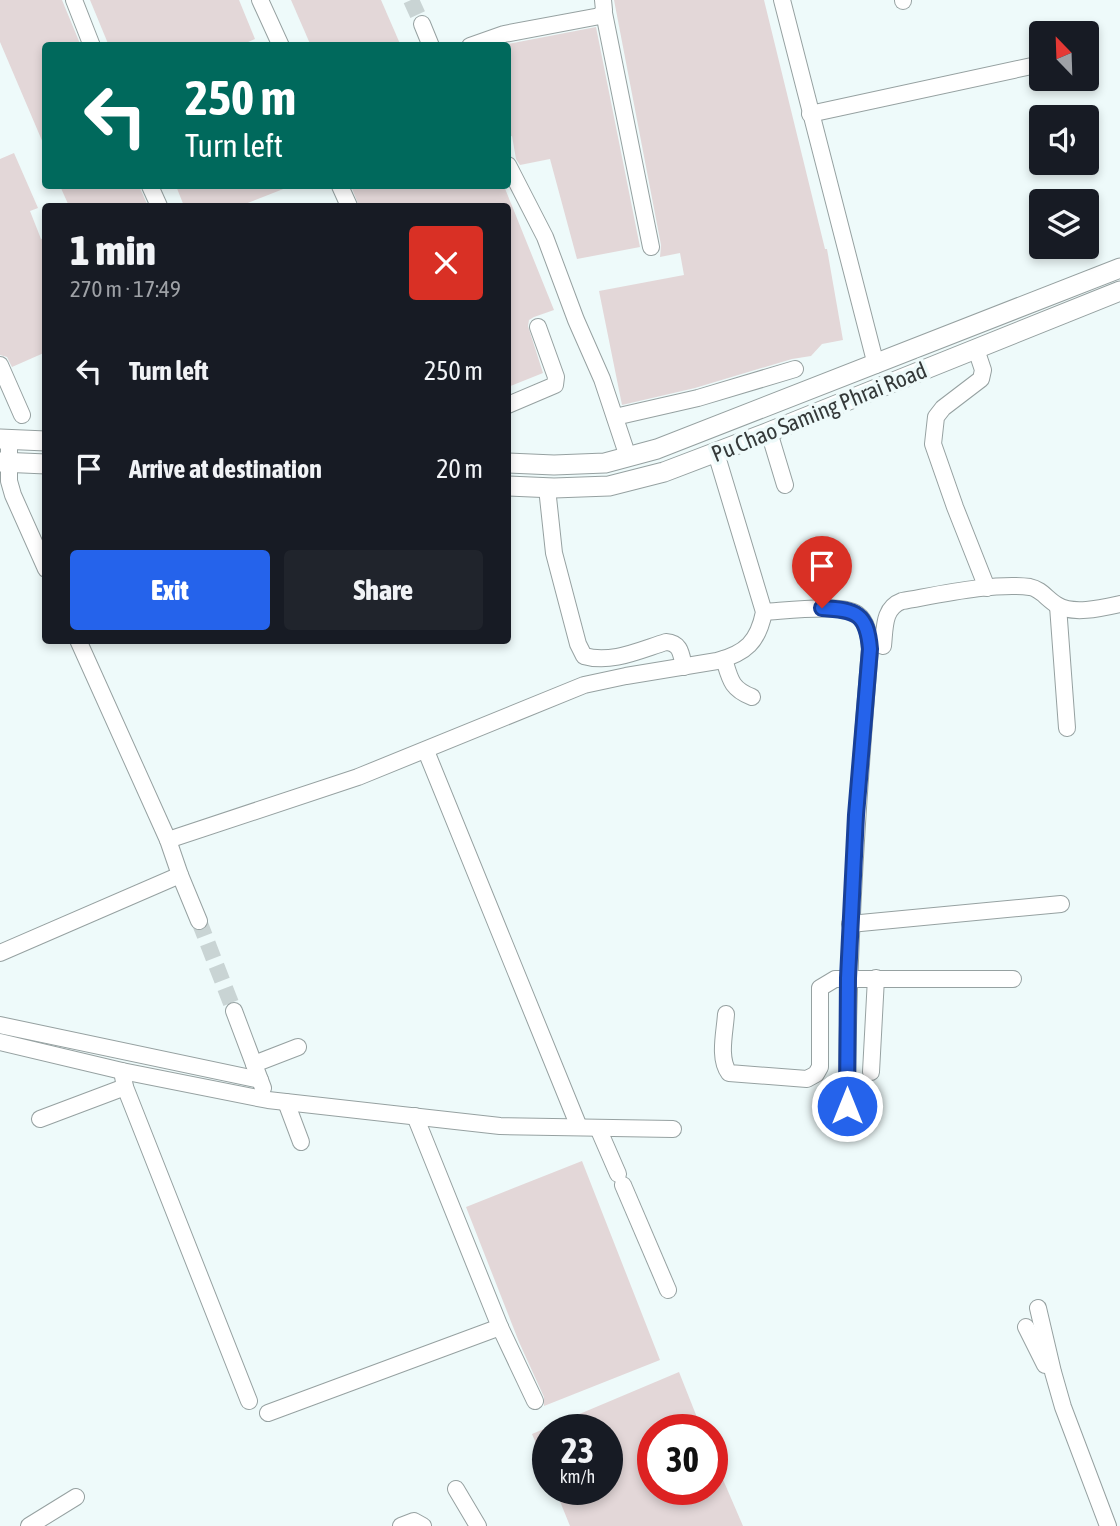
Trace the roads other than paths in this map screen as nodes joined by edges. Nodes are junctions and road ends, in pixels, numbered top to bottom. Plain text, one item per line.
1 (74, 0) edge
2 (260, 0) edge
3 (782, 0) edge
4 (603, 6) edge
5 (422, 24) tunnel mouth
6 (90, 42) edge
7 (279, 42) edge
8 (429, 42) edge
9 (481, 42) edge
10 (1029, 67) edge
11 (810, 114) junction
12 (511, 171) edge
13 (651, 247) dead end
14 (1120, 268) edge
15 (1120, 291) edge
16 (538, 327) dead end
17 (976, 349) junction
18 (0, 365) edge
19 (876, 365) junction
20 (795, 369) dead end
21 (511, 403) edge
22 (22, 415) dead end
23 (615, 417) junction
24 (769, 432) junction
25 (4, 439) edge
26 (42, 441) edge
27 (716, 453) junction
28 (628, 457) junction
29 (4, 462) edge
30 (511, 463) edge
31 (42, 464) edge
32 (786, 485) dead end
33 (511, 486) edge
34 (547, 488) junction
35 (42, 551) edge
36 (987, 588) junction
37 (1120, 604) edge
38 (1058, 606) junction
39 (764, 612) junction
40 (80, 644) edge
41 (883, 646) dead end
42 (724, 659) junction
43 (684, 667) junction
44 (751, 697) dead end
45 (1067, 728) dead end
46 (426, 751) junction
47 (168, 840) junction
48 (180, 875) junction
49 (1061, 904) dead end
50 (199, 920) tunnel mouth
51 (850, 925) junction
52 (0, 953) edge
53 (848, 978) junction
54 (876, 978) junction
55 (1013, 979) dead end
56 (234, 1011) tunnel mouth
57 (726, 1014) dead end
58 (0, 1025) edge
59 (0, 1042) edge
60 (298, 1047) dead end
61 (254, 1063) junction
62 (871, 1072) dead end
63 (124, 1079) junction
64 (260, 1080) junction
65 (268, 1100) junction
66 (286, 1102) junction
67 (847, 1106) dead end
68 (415, 1116) junction
69 (40, 1119) dead end
70 (579, 1127) junction
71 (598, 1128) junction
72 (673, 1129) dead end
73 (301, 1142) dead end
74 (668, 1290) dead end
75 (1038, 1308) dead end
76 (500, 1327) junction
77 (1026, 1327) dead end
78 (1052, 1372) junction
79 (249, 1401) dead end
80 (535, 1401) dead end
81 (268, 1413) dead end
82 (456, 1489) dead end
83 (76, 1497) dead end
84 (29, 1526) edge
85 (401, 1526) edge
86 (423, 1526) edge
87 (478, 1526) edge
88 (1108, 1526) edge

1 - 6 street
2 - 7 street
3 - 11 street
4 - 9 street
4 - 13 street
5 - 8 street
10 - 11 street
11 - 19 street
12 - 23 street
14 - 19 main road, Pu Chao Saming Phrai Road
15 - 17 main road, Pu Chao Saming Phrai Road
16 - 21 street
17 - 24 main road, Pu Chao Saming Phrai Road
17 - 36 street
18 - 22 street
19 - 28 main road, Pu Chao Saming Phrai Road
20 - 23 street
23 - 28 street
24 - 27 main road, Pu Chao Saming Phrai Road
24 - 32 street
25 - 26 main road
25 - 29 street
27 - 34 main road, Pu Chao Saming Phrai Road
27 - 39 street
28 - 30 main road, Pu Chao Saming Phrai Road
29 - 31 main road
29 - 35 street
33 - 34 main road, Pu Chao Saming Phrai Road
34 - 43 street
36 - 38 street
36 - 41 street
37 - 38 street
38 - 45 street
39 - 42 street
39 - 51 street
40 - 47 street
42 - 43 street
42 - 44 street
43 - 46 street
46 - 47 street
46 - 70 street
47 - 48 street
48 - 50 street
48 - 52 street
49 - 51 street
51 - 53 street
53 - 54 street
53 - 57 street
53 - 67 street
54 - 55 street
54 - 62 street
56 - 61 street
58 - 64 street
59 - 63 street
60 - 61 street
61 - 64 street
63 - 65 street
63 - 69 street
63 - 79 street
64 - 65 street
65 - 66 street
66 - 68 street
66 - 73 street
68 - 70 street
68 - 76 street
70 - 71 street
71 - 72 street
71 - 74 street
75 - 78 street
76 - 80 street
76 - 81 street
77 - 78 street
78 - 88 street
82 - 87 street
83 - 84 street
85 - 86 street

